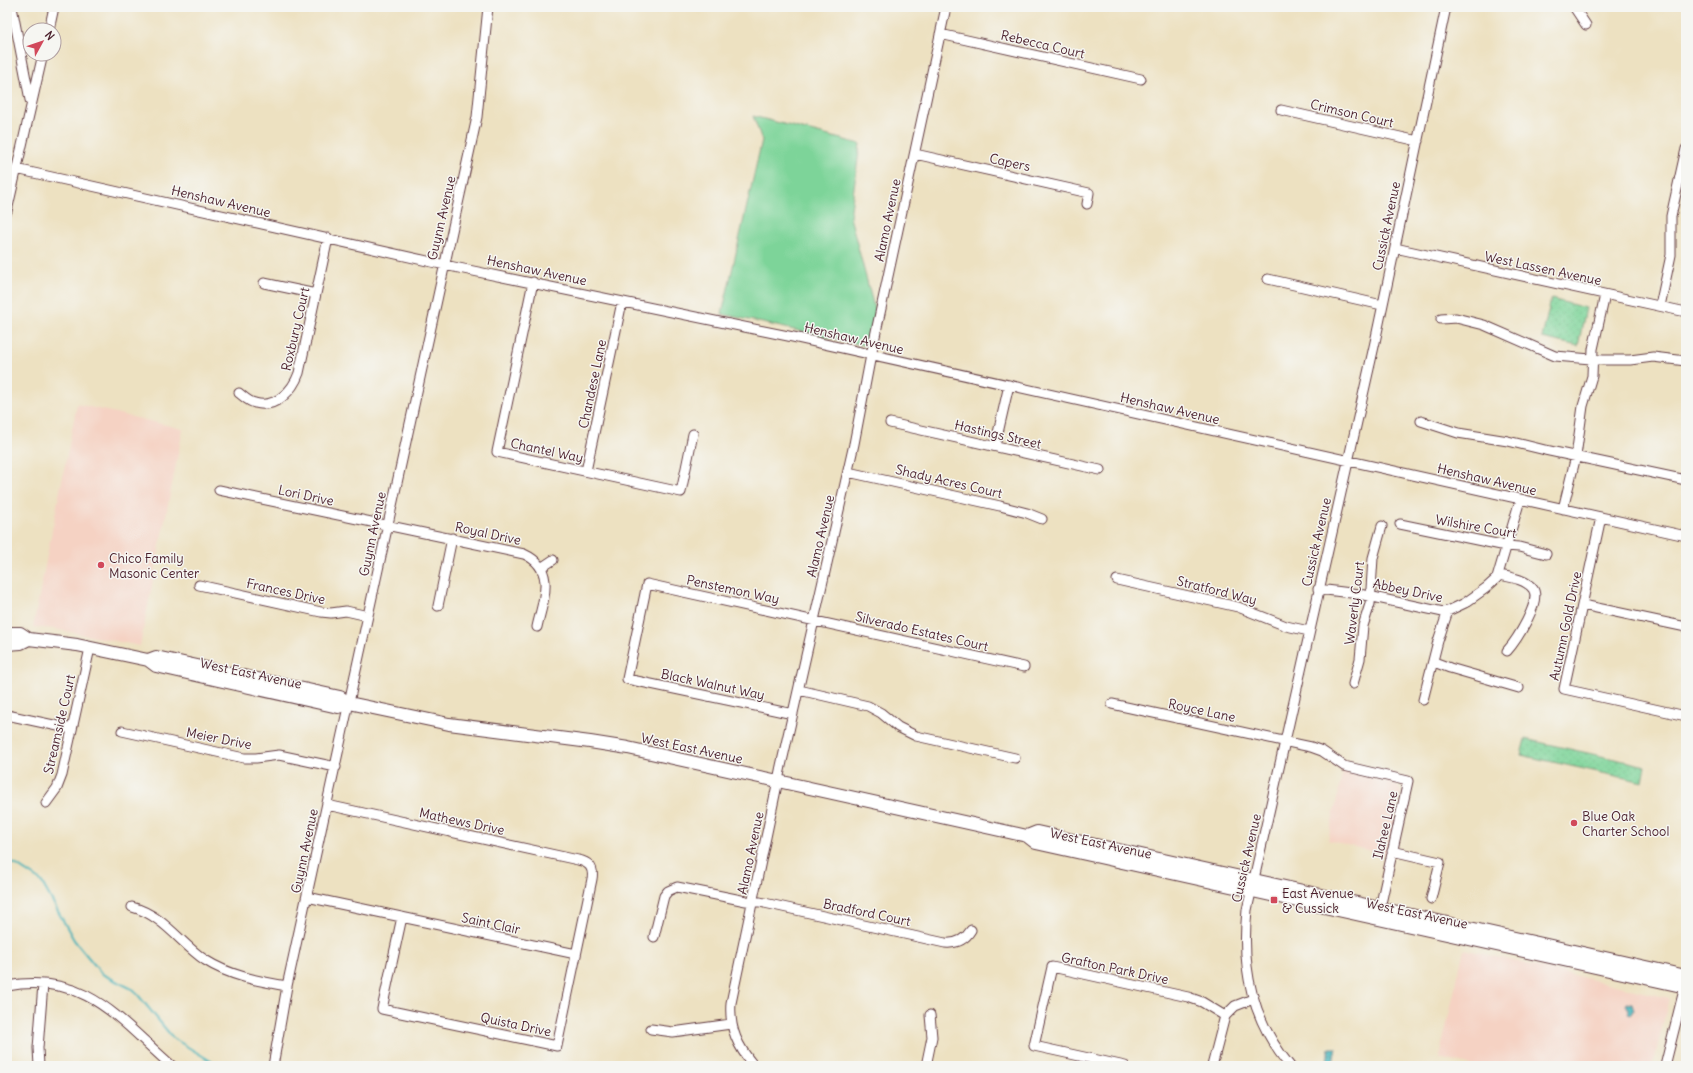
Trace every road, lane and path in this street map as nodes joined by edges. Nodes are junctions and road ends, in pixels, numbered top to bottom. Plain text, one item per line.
1 (12, 7) edge
2 (54, 7) edge
3 (488, 7) edge
4 (946, 7) edge
5 (1446, 7) edge
6 (1574, 7) edge
7 (50, 22) edge
8 (1586, 25) dead end
9 (940, 34) junction
10 (41, 62) edge
11 (1141, 79) dead end
12 (31, 103) junction
13 (1281, 110) dead end
14 (1418, 141) junction
15 (1686, 149) edge
16 (915, 154) junction
17 (16, 169) junction
18 (1087, 204) dead end
19 (7, 211) edge
20 (328, 238) junction
21 (1395, 248) junction
22 (444, 264) junction
23 (1268, 279) dead end
24 (533, 282) junction
25 (264, 284) dead end
26 (316, 294) junction
27 (1605, 295) junction
28 (622, 302) junction
29 (1382, 305) junction
30 (1660, 306) junction
31 (1686, 312) edge
32 (1441, 318) dead end
33 (871, 355) junction
34 (1592, 359) junction
35 (1686, 361) edge
36 (1009, 386) junction
37 (239, 393) dead end
38 (1421, 421) dead end
39 (890, 423) dead end
40 (693, 434) dead end
41 (995, 446) junction
42 (1576, 456) junction
43 (1348, 461) junction
44 (1100, 470) dead end
45 (586, 472) junction
46 (848, 472) junction
47 (1686, 480) edge
48 (219, 490) dead end
49 (1520, 500) junction
50 (1563, 509) junction
51 (1601, 517) junction
52 (1042, 519) dead end
53 (388, 524) junction
54 (1400, 524) dead end
55 (1382, 526) dead end
56 (1686, 536) edge
57 (452, 538) junction
58 (1506, 546) junction
59 (1546, 554) dead end
60 (552, 560) dead end
61 (541, 568) junction
62 (1499, 574) junction
63 (1118, 580) dead end
64 (198, 585) dead end
65 (1318, 589) junction
66 (1370, 596) junction
67 (1583, 605) junction
68 (438, 606) dead end
69 (1448, 611) junction
70 (368, 616) junction
71 (814, 620) junction
72 (537, 627) dead end
73 (1686, 627) edge
74 (1309, 631) junction
75 (7, 633) edge
76 (29, 639) junction
77 (7, 644) edge
78 (90, 648) junction
79 (1507, 651) dead end
80 (1434, 662) junction
81 (1024, 667) dead end
82 (627, 679) joint
83 (1353, 684) dead end
84 (1519, 688) dead end
85 (799, 690) junction
86 (1423, 700) dead end
87 (349, 703) junction
88 (1112, 704) dead end
89 (793, 714) junction
90 (7, 715) edge
91 (1686, 716) edge
92 (72, 729) junction
93 (122, 731) dead end
94 (1286, 742) junction
95 (1015, 758) dead end
96 (336, 767) junction
97 (778, 781) junction
98 (46, 804) dead end
99 (327, 805) junction
100 (1392, 851) junction
101 (590, 866) joint
102 (1252, 885) junction
103 (307, 897) junction
104 (1431, 899) dead end
105 (753, 902) junction
106 (132, 907) dead end
107 (1380, 908) junction
108 (402, 917) junction
109 (971, 930) dead end
110 (654, 936) dead end
111 (576, 954) junction
112 (1686, 982) edge
113 (43, 984) junction
114 (7, 986) edge
115 (287, 986) junction
116 (1253, 999) junction
117 (930, 1016) dead end
118 (1224, 1016) junction
119 (731, 1024) junction
120 (651, 1029) dead end
121 (39, 1066) edge
122 (172, 1066) edge
123 (273, 1066) edge
124 (754, 1066) edge
125 (926, 1066) edge
126 (1124, 1066) edge
127 (1212, 1066) edge
128 (1290, 1066) edge
129 (1665, 1066) edge

1 - 12 street
2 - 7 street
3 - 22 street, Guynn Avenue
4 - 9 street, Alamo Avenue
5 - 14 street, Cussick Avenue
6 - 8 street
9 - 11 street, Rebecca Court
9 - 16 street, Alamo Avenue
10 - 12 street
12 - 17 street
13 - 14 street, Crimson Court
14 - 21 street, Cussick Avenue
15 - 30 street
16 - 18 street, Capers
16 - 33 street, Alamo Avenue
17 - 19 street
17 - 20 street, Henshaw Avenue
20 - 22 street, Henshaw Avenue
20 - 26 street, Roxbury Court
21 - 27 street, West Lassen Avenue
21 - 29 street, Cussick Avenue
22 - 24 street, Henshaw Avenue
22 - 53 street, Guynn Avenue
23 - 29 street
24 - 28 street, Henshaw Avenue
24 - 45 street, Chantel Way
25 - 26 street
26 - 37 street, Roxbury Court
27 - 30 street, West Lassen Avenue
27 - 34 street
28 - 33 street, Henshaw Avenue
28 - 45 street, Chandese Lane
29 - 43 street, Cussick Avenue
30 - 31 street, West Lassen Avenue
32 - 34 street
33 - 36 street, Henshaw Avenue
33 - 46 street, Alamo Avenue
34 - 35 street
34 - 42 street
36 - 41 street
36 - 43 street, Henshaw Avenue
38 - 42 street
39 - 41 street, Hastings Street
40 - 45 street, Chantel Way
41 - 44 street, Hastings Street
42 - 47 street
42 - 50 street
43 - 49 street, Henshaw Avenue
43 - 65 street, Cussick Avenue
46 - 52 street, Shady Acres Court
46 - 71 street, Alamo Avenue
48 - 53 street, Lori Drive
49 - 50 street, Henshaw Avenue
49 - 58 street, Abbey Drive
50 - 51 street, Henshaw Avenue
51 - 56 street, Henshaw Avenue
51 - 67 street, Autumn Gold Drive
53 - 57 street, Royal Drive
53 - 70 street, Guynn Avenue
54 - 58 street, Wilshire Court
55 - 66 street, Waverly Court
57 - 61 street, Royal Drive
57 - 68 street
58 - 59 street, Wilshire Court
58 - 62 street, Abbey Drive
60 - 61 street
61 - 72 street
62 - 69 street, Abbey Drive
62 - 79 street
63 - 74 street, Stratford Way
64 - 70 street, Frances Drive
65 - 66 street, Abbey Drive
65 - 74 street, Cussick Avenue
66 - 69 street, Abbey Drive
66 - 83 street, Waverly Court
67 - 73 street
67 - 91 street, Autumn Gold Drive
69 - 80 street
70 - 87 street, Guynn Avenue
71 - 81 street, Silverado Estates Court
71 - 82 street, Penstemon Way
71 - 85 street, Alamo Avenue
74 - 94 street, Cussick Avenue
75 - 76 main road, West East Avenue
76 - 77 main road, West East Avenue
76 - 78 main road, West East Avenue
78 - 87 main road, West East Avenue
78 - 92 street, Streamside Court
80 - 84 street
80 - 86 street
82 - 89 street, Black Walnut Way
85 - 89 street, Alamo Avenue
85 - 95 street
87 - 96 street, Guynn Avenue
87 - 97 main road, West East Avenue
88 - 94 street, Royce Lane
89 - 97 street, Alamo Avenue
90 - 92 street
92 - 98 street, Streamside Court
93 - 96 street, Meier Drive
94 - 100 street, Ilahee Lane
94 - 102 street, Cussick Avenue
96 - 99 street, Guynn Avenue
97 - 102 main road, West East Avenue
97 - 105 street, Alamo Avenue
99 - 101 street, Mathews Drive
99 - 103 street, Guynn Avenue
100 - 104 street
100 - 107 street, Ilahee Lane
101 - 111 street, Quista Drive
102 - 107 main road, West East Avenue
102 - 112 main road, West East Avenue
102 - 116 street, Cussick Avenue
103 - 108 street, Saint Clair
103 - 115 street, Guynn Avenue
105 - 109 street, Bradford Court
105 - 110 street, Bradford Court
105 - 119 street, Alamo Avenue
106 - 115 street
107 - 112 main road, West East Avenue
108 - 111 street, Saint Clair
108 - 111 street, Quista Drive
112 - 129 street
113 - 114 street
113 - 121 street
113 - 122 street
115 - 123 street, Guynn Avenue
116 - 118 street
116 - 128 street, Cussick Avenue
117 - 125 street
118 - 126 street, Grafton Park Drive
118 - 127 street
119 - 120 street
119 - 124 street, Alamo Avenue

